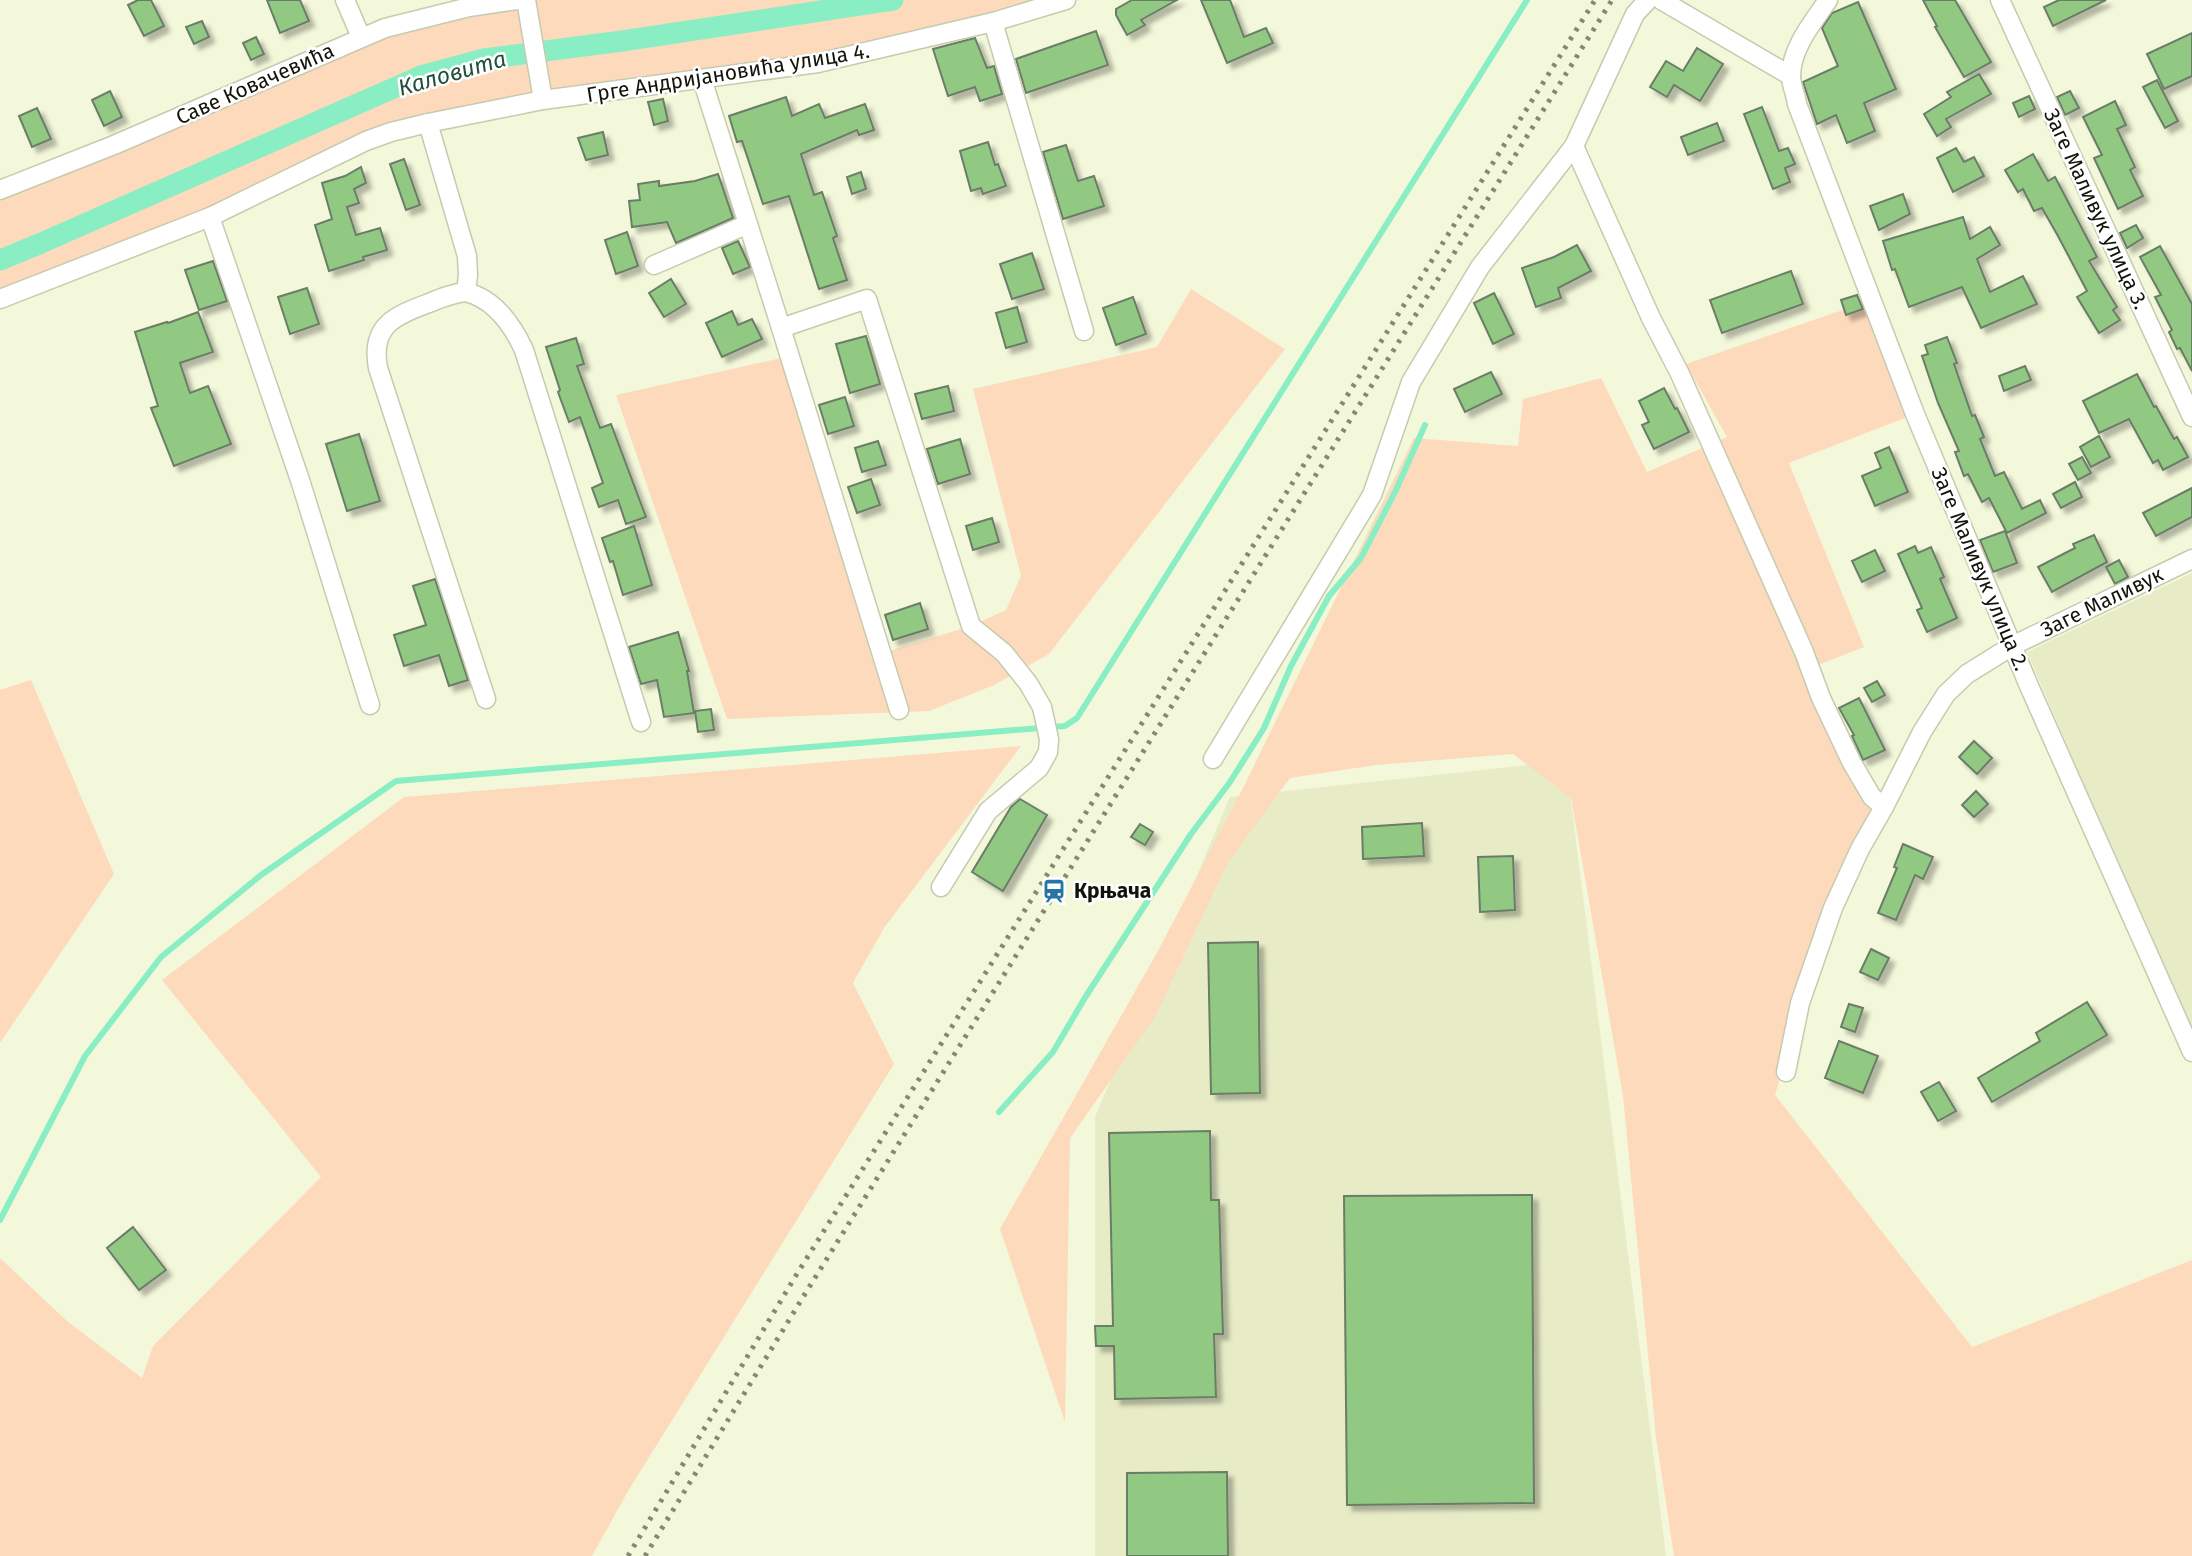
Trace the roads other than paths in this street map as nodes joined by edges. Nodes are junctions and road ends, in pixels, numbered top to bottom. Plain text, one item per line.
1 (345, 0) edge
2 (517, 0) edge
3 (1066, 0) edge
4 (1648, 0) edge
5 (1661, 0) edge
6 (1828, 0) edge
7 (2000, 0) edge
8 (528, 8) edge
9 (993, 22) junction
10 (361, 37) junction
11 (1791, 76) junction
12 (702, 79) junction
13 (543, 100) junction
14 (428, 123) junction
15 (1574, 146) junction
16 (0, 190) edge
17 (210, 217) junction
18 (748, 223) junction
19 (654, 265) dead end
20 (466, 292) junction
21 (0, 299) edge
22 (781, 328) junction
23 (1084, 331) dead end
24 (2192, 418) edge
25 (2192, 559) edge
26 (2012, 646) junction
27 (486, 699) dead end
28 (370, 705) dead end
29 (899, 710) dead end
30 (641, 722) dead end
31 (1213, 759) dead end
32 (1884, 807) junction
33 (941, 887) dead end
34 (2192, 1052) edge
35 (1786, 1072) dead end

1 - 10 street
2 - 10 street, Саве Ковачевића
3 - 9 street, Грге Андријановића улица 4.
4 - 15 street
5 - 11 street
6 - 11 street
7 - 24 street, Заге Маливук улица 3.
8 - 13 street
9 - 12 street, Грге Андријановића улица 4.
9 - 23 street
10 - 16 street, Саве Ковачевића
11 - 26 street, Заге Маливук улица 2.
12 - 13 street, Грге Андријановића улица 4.
12 - 18 street
13 - 14 street, Грге Андријановића улица 4.
14 - 17 street, Грге Андријановића улица 4.
14 - 20 street
15 - 31 street
15 - 32 street
17 - 21 street, Грге Андријановића улица 4.
17 - 28 street
18 - 19 street
18 - 22 street
20 - 27 street
20 - 30 street
22 - 29 street
22 - 33 street
25 - 26 street, Заге Маливук
26 - 32 street, Заге Маливук
26 - 34 street, Заге Маливук улица 2.
32 - 35 street, Заге Маливук

